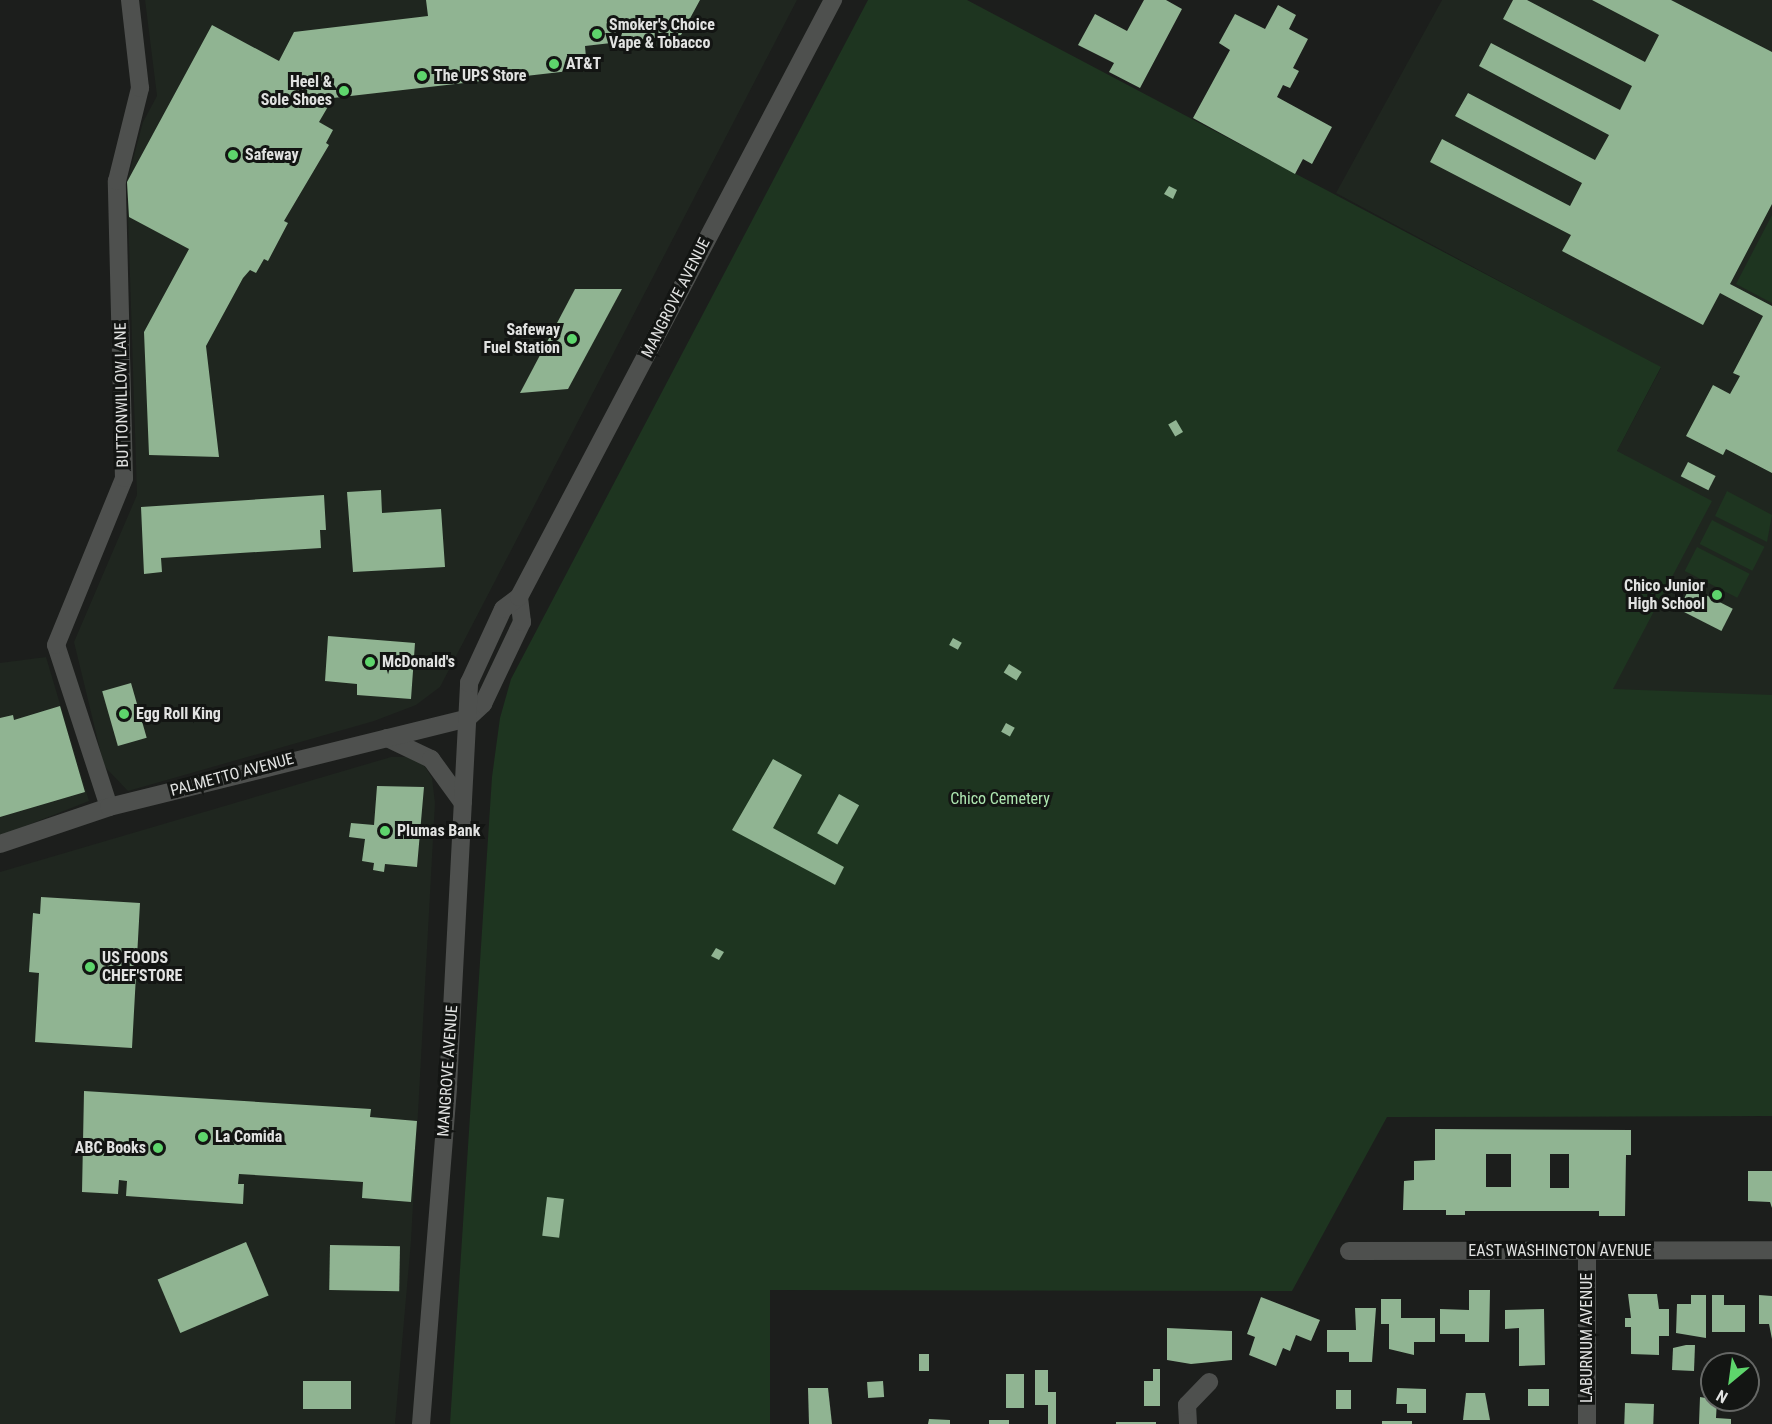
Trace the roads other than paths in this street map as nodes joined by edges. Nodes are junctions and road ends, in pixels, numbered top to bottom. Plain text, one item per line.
1 (130, 0) edge
2 (833, 0) edge
3 (468, 718) junction
4 (386, 737) junction
5 (463, 803) junction
6 (109, 807) junction
7 (0, 843) edge
8 (1772, 1250) edge
9 (1348, 1251) dead end
10 (1587, 1251) junction
11 (1209, 1382) dead end
12 (421, 1424) edge
13 (1188, 1424) edge
14 (1587, 1424) edge

1 - 6 street, BUTTONWILLOW LANE
2 - 3 street, MANGROVE AVENUE
3 - 4 street, PALMETTO AVENUE
3 - 5 street, MANGROVE AVENUE
4 - 5 street
4 - 6 street, PALMETTO AVENUE
5 - 12 street, MANGROVE AVENUE
6 - 7 street, PALMETTO AVENUE
8 - 10 street, EAST WASHINGTON AVENUE
9 - 10 street, EAST WASHINGTON AVENUE
10 - 14 street, LABURNUM AVENUE
11 - 13 street

